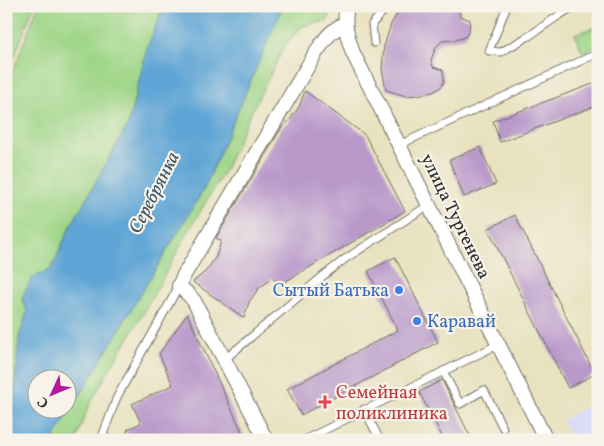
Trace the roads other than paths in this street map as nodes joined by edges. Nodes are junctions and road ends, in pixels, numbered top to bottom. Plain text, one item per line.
1 (347, 6) edge
2 (388, 6) edge
3 (507, 6) edge
4 (574, 6) edge
5 (345, 24) junction
6 (374, 43) dead end
7 (598, 53) edge
8 (399, 145) junction
9 (429, 205) junction
10 (178, 286) junction
11 (498, 344) junction
12 (224, 360) junction
13 (443, 371) junction
14 (364, 409) junction
15 (503, 428) dead end
16 (102, 438) edge
17 (265, 439) edge
18 (111, 440) edge
19 (304, 440) edge
20 (380, 440) edge
21 (546, 440) edge

1 - 5 street, улица Тургенева
2 - 6 lane
3 - 4 lane
5 - 8 street, улица Тургенева
5 - 10 street
7 - 8 lane
8 - 9 street, улица Тургенева
9 - 11 street, улица Тургенева
9 - 12 lane
10 - 12 street
10 - 16 lane
11 - 13 lane
11 - 21 street, улица Тургенева
12 - 17 street
13 - 14 lane
13 - 15 lane
14 - 19 lane
14 - 20 lane
16 - 18 lane

